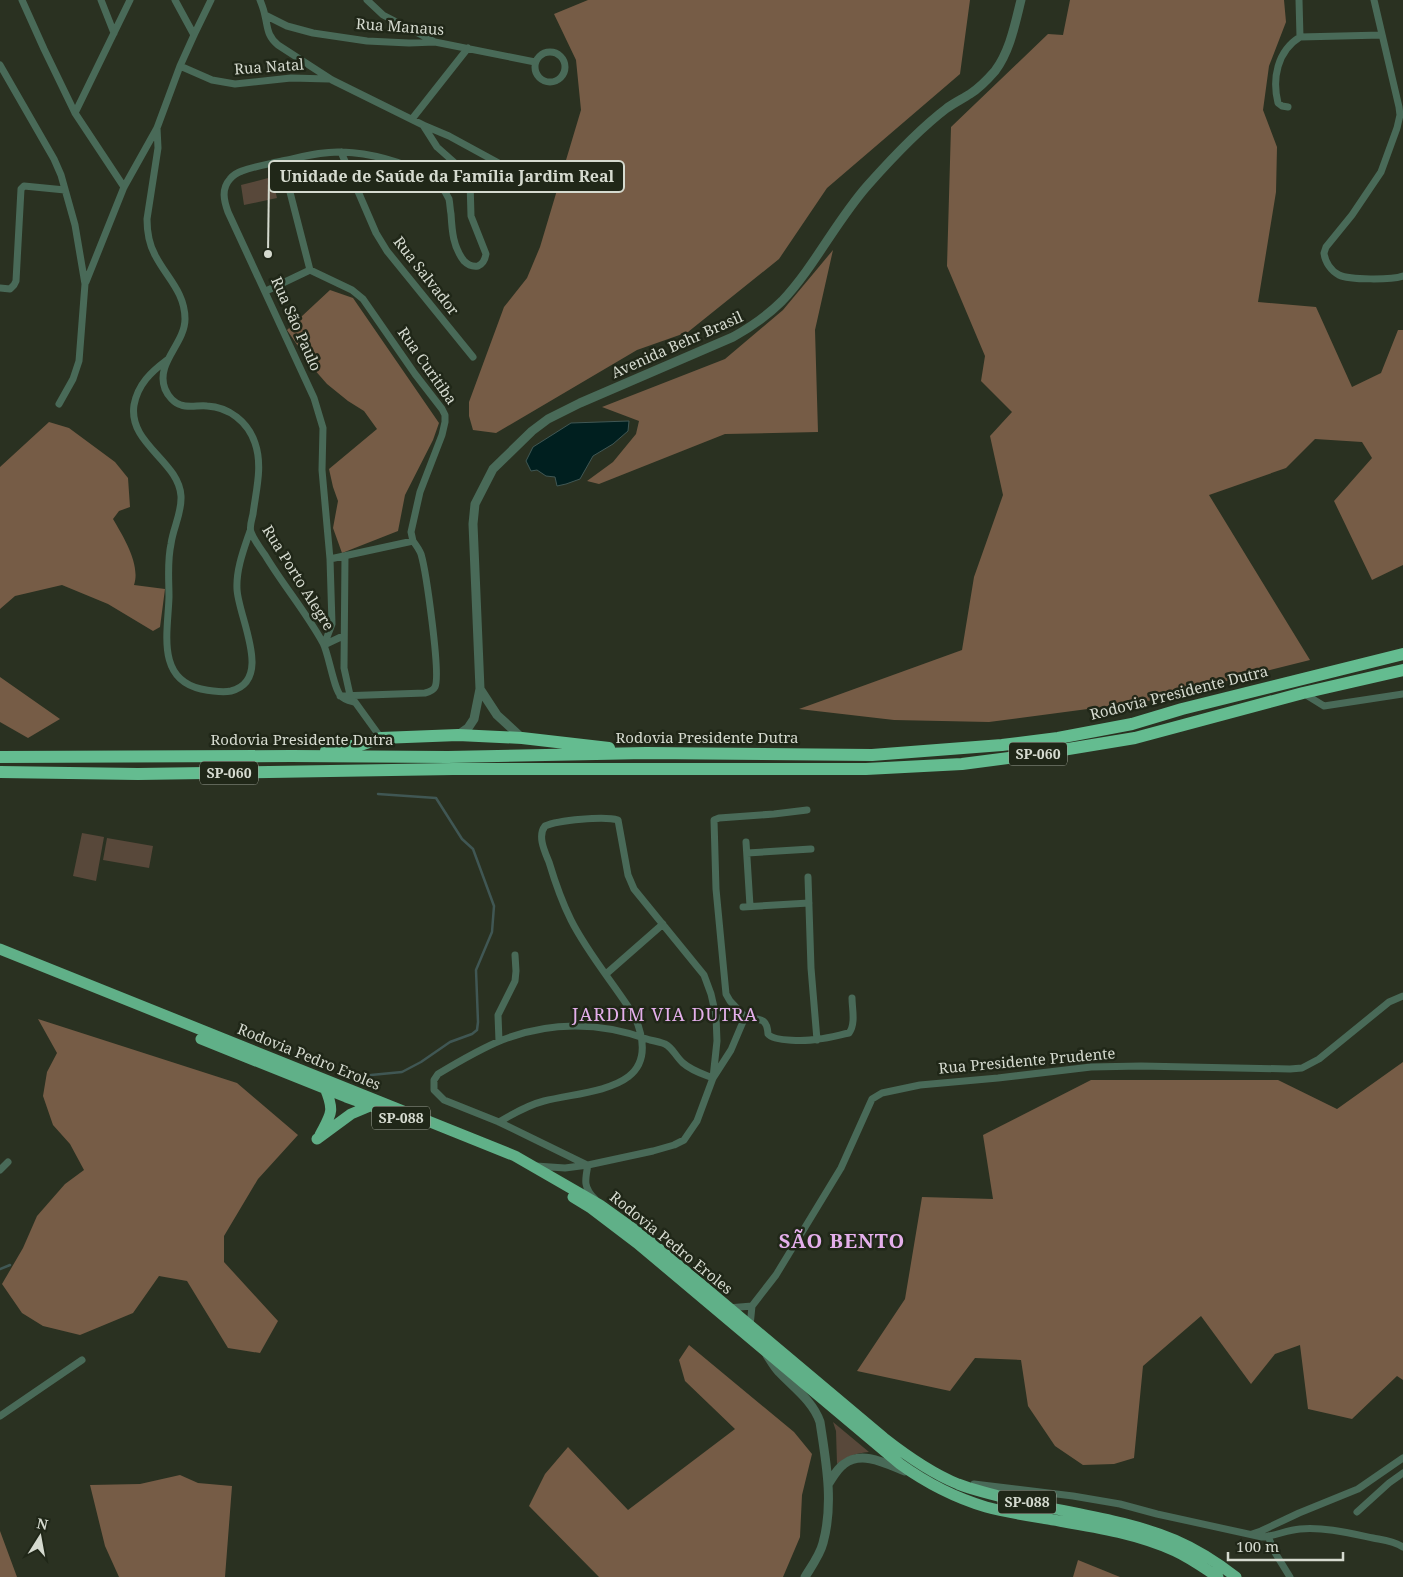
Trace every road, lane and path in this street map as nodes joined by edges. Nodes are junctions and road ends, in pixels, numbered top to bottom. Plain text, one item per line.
1 (22, 0) edge
2 (101, 0) edge
3 (130, 0) edge
4 (175, 0) edge
5 (211, 0) edge
6 (260, 0) edge
7 (366, 0) edge
8 (1020, 0) edge
9 (1299, 0) edge
10 (1374, 0) edge
11 (265, 15) junction
12 (114, 33) junction
13 (194, 35) junction
14 (1382, 35) junction
15 (1300, 37) junction
16 (435, 42) junction
17 (468, 48) junction
18 (535, 62) junction
19 (0, 65) edge
20 (180, 66) junction
21 (332, 80) junction
22 (1288, 107) dead end
23 (75, 113) junction
24 (412, 119) junction
25 (423, 125) junction
26 (157, 128) junction
27 (341, 152) junction
28 (282, 161) junction
29 (535, 183) dead end
30 (124, 187) junction
31 (65, 190) junction
32 (310, 270) junction
33 (1403, 276) edge
34 (85, 284) junction
35 (0, 288) edge
36 (266, 291) junction
37 (473, 357) dead end
38 (167, 360) junction
39 (59, 404) dead end
40 (250, 531) junction
41 (413, 541) junction
42 (345, 556) junction
43 (330, 559) junction
44 (343, 636) junction
45 (324, 645) junction
46 (1403, 654) edge
47 (1403, 670) edge
48 (480, 689) junction
49 (1303, 693) junction
50 (1403, 694) edge
51 (350, 695) junction
52 (340, 696) junction
53 (354, 702) junction
54 (458, 735) junction
55 (381, 738) junction
56 (522, 738) junction
57 (646, 753) junction
58 (296, 757) junction
59 (0, 758) edge
60 (0, 772) edge
61 (807, 810) dead end
62 (746, 842) dead end
63 (811, 849) dead end
64 (747, 853) junction
65 (808, 877) dead end
66 (809, 902) junction
67 (662, 924) junction
68 (0, 949) edge
69 (0, 954) edge
70 (515, 955) dead end
71 (606, 974) junction
72 (1403, 996) edge
73 (852, 998) dead end
74 (745, 1018) junction
75 (641, 1035) junction
76 (817, 1040) junction
77 (499, 1041) junction
78 (713, 1078) junction
79 (325, 1088) junction
80 (370, 1106) junction
81 (499, 1122) junction
82 (8, 1162) dead end
83 (588, 1165) junction
84 (534, 1166) junction
85 (0, 1170) edge
86 (600, 1205) junction
87 (752, 1306) junction
88 (728, 1308) junction
89 (750, 1326) junction
90 (762, 1349) junction
91 (82, 1360) dead end
92 (0, 1416) edge
93 (1403, 1458) edge
94 (935, 1473) junction
95 (1403, 1473) edge
96 (916, 1475) junction
97 (829, 1483) junction
98 (1358, 1512) dead end
99 (1249, 1534) junction
100 (1268, 1536) junction
101 (1403, 1547) edge
102 (805, 1577) edge
103 (1218, 1577) edge
104 (1236, 1577) edge
105 (1290, 1577) edge

1 - 23 street
2 - 12 street
3 - 12 street
4 - 13 street
5 - 13 street
6 - 11 street, Rua São Paulo
7 - 16 street
8 - 48 street, Avenida Behr Brasil
9 - 15 street
10 - 14 street
11 - 16 street, Rua Manaus
11 - 21 street, Rua São Paulo
12 - 23 street
13 - 20 street
14 - 15 street
14 - 33 street
15 - 22 street
16 - 17 street, Rua Manaus
17 - 18 street, Rua Manaus
17 - 24 street
18 - 18 street
19 - 31 street
20 - 21 street, Rua Natal
20 - 26 street
21 - 24 street, Rua São Paulo
23 - 30 street
24 - 25 street, Rua São Paulo
25 - 27 street, Rua São Paulo
25 - 29 street
26 - 30 street
26 - 38 street, Rua Porto Alegre
27 - 28 street, Rua São Paulo
27 - 37 street, Rua Salvador
28 - 32 street
28 - 36 street, Rua São Paulo
30 - 34 street
31 - 34 street
31 - 35 street
32 - 36 street
32 - 41 street, Rua Curitiba
34 - 39 street
36 - 43 street, Rua São Paulo
38 - 40 street, Rua Porto Alegre
38 - 40 street
40 - 45 street, Rua Porto Alegre
41 - 42 street
41 - 51 street
42 - 43 street
42 - 44 street
43 - 45 street, Rua São Paulo
44 - 45 street
44 - 51 street
45 - 52 street, Rua Porto Alegre
46 - 57 highway, Rodovia Presidente Dutra / SP-060
47 - 49 highway, Rodovia Presidente Dutra / SP-060
48 - 54 street, Avenida Behr Brasil
48 - 56 street
49 - 50 street
49 - 60 highway, Rodovia Presidente Dutra / SP-060
51 - 52 street
51 - 53 street
52 - 53 street
53 - 55 street
54 - 55 highway
54 - 56 highway
55 - 58 highway
56 - 57 highway
57 - 58 highway, Rodovia Presidente Dutra / SP-060
58 - 59 highway, Rodovia Presidente Dutra / SP-060
61 - 74 street
62 - 64 street
63 - 64 street
64 - 66 street
65 - 66 street
66 - 76 street
67 - 71 street
67 - 71 street
67 - 78 street
68 - 84 highway, Rodovia Pedro Eroles / SP-088
69 - 79 highway, Rodovia Pedro Eroles / SP-088
70 - 77 street
71 - 75 street
72 - 87 street, Rua Presidente Prudente
73 - 76 street
74 - 76 street
74 - 78 street
75 - 77 street
75 - 78 street
75 - 81 street
77 - 81 street
78 - 83 street
79 - 80 highway, Rodovia Pedro Eroles / SP-088
79 - 80 highway
80 - 90 highway, Rodovia Pedro Eroles / SP-088
81 - 83 street
82 - 85 street
83 - 84 street
83 - 86 street
84 - 86 highway, Rodovia Pedro Eroles / SP-088
86 - 88 highway, Rodovia Pedro Eroles / SP-088
87 - 88 street
87 - 89 street
88 - 89 highway, Rodovia Pedro Eroles / SP-088
89 - 94 highway, Rodovia Pedro Eroles / SP-088
90 - 96 highway, Rodovia Pedro Eroles / SP-088
90 - 97 street
91 - 92 street
93 - 99 street
94 - 99 street
94 - 104 highway, Rodovia Pedro Eroles / SP-088
95 - 98 street
96 - 97 street
96 - 103 highway, Rodovia Pedro Eroles / SP-088
97 - 102 street
99 - 100 street
100 - 101 street
100 - 105 street

